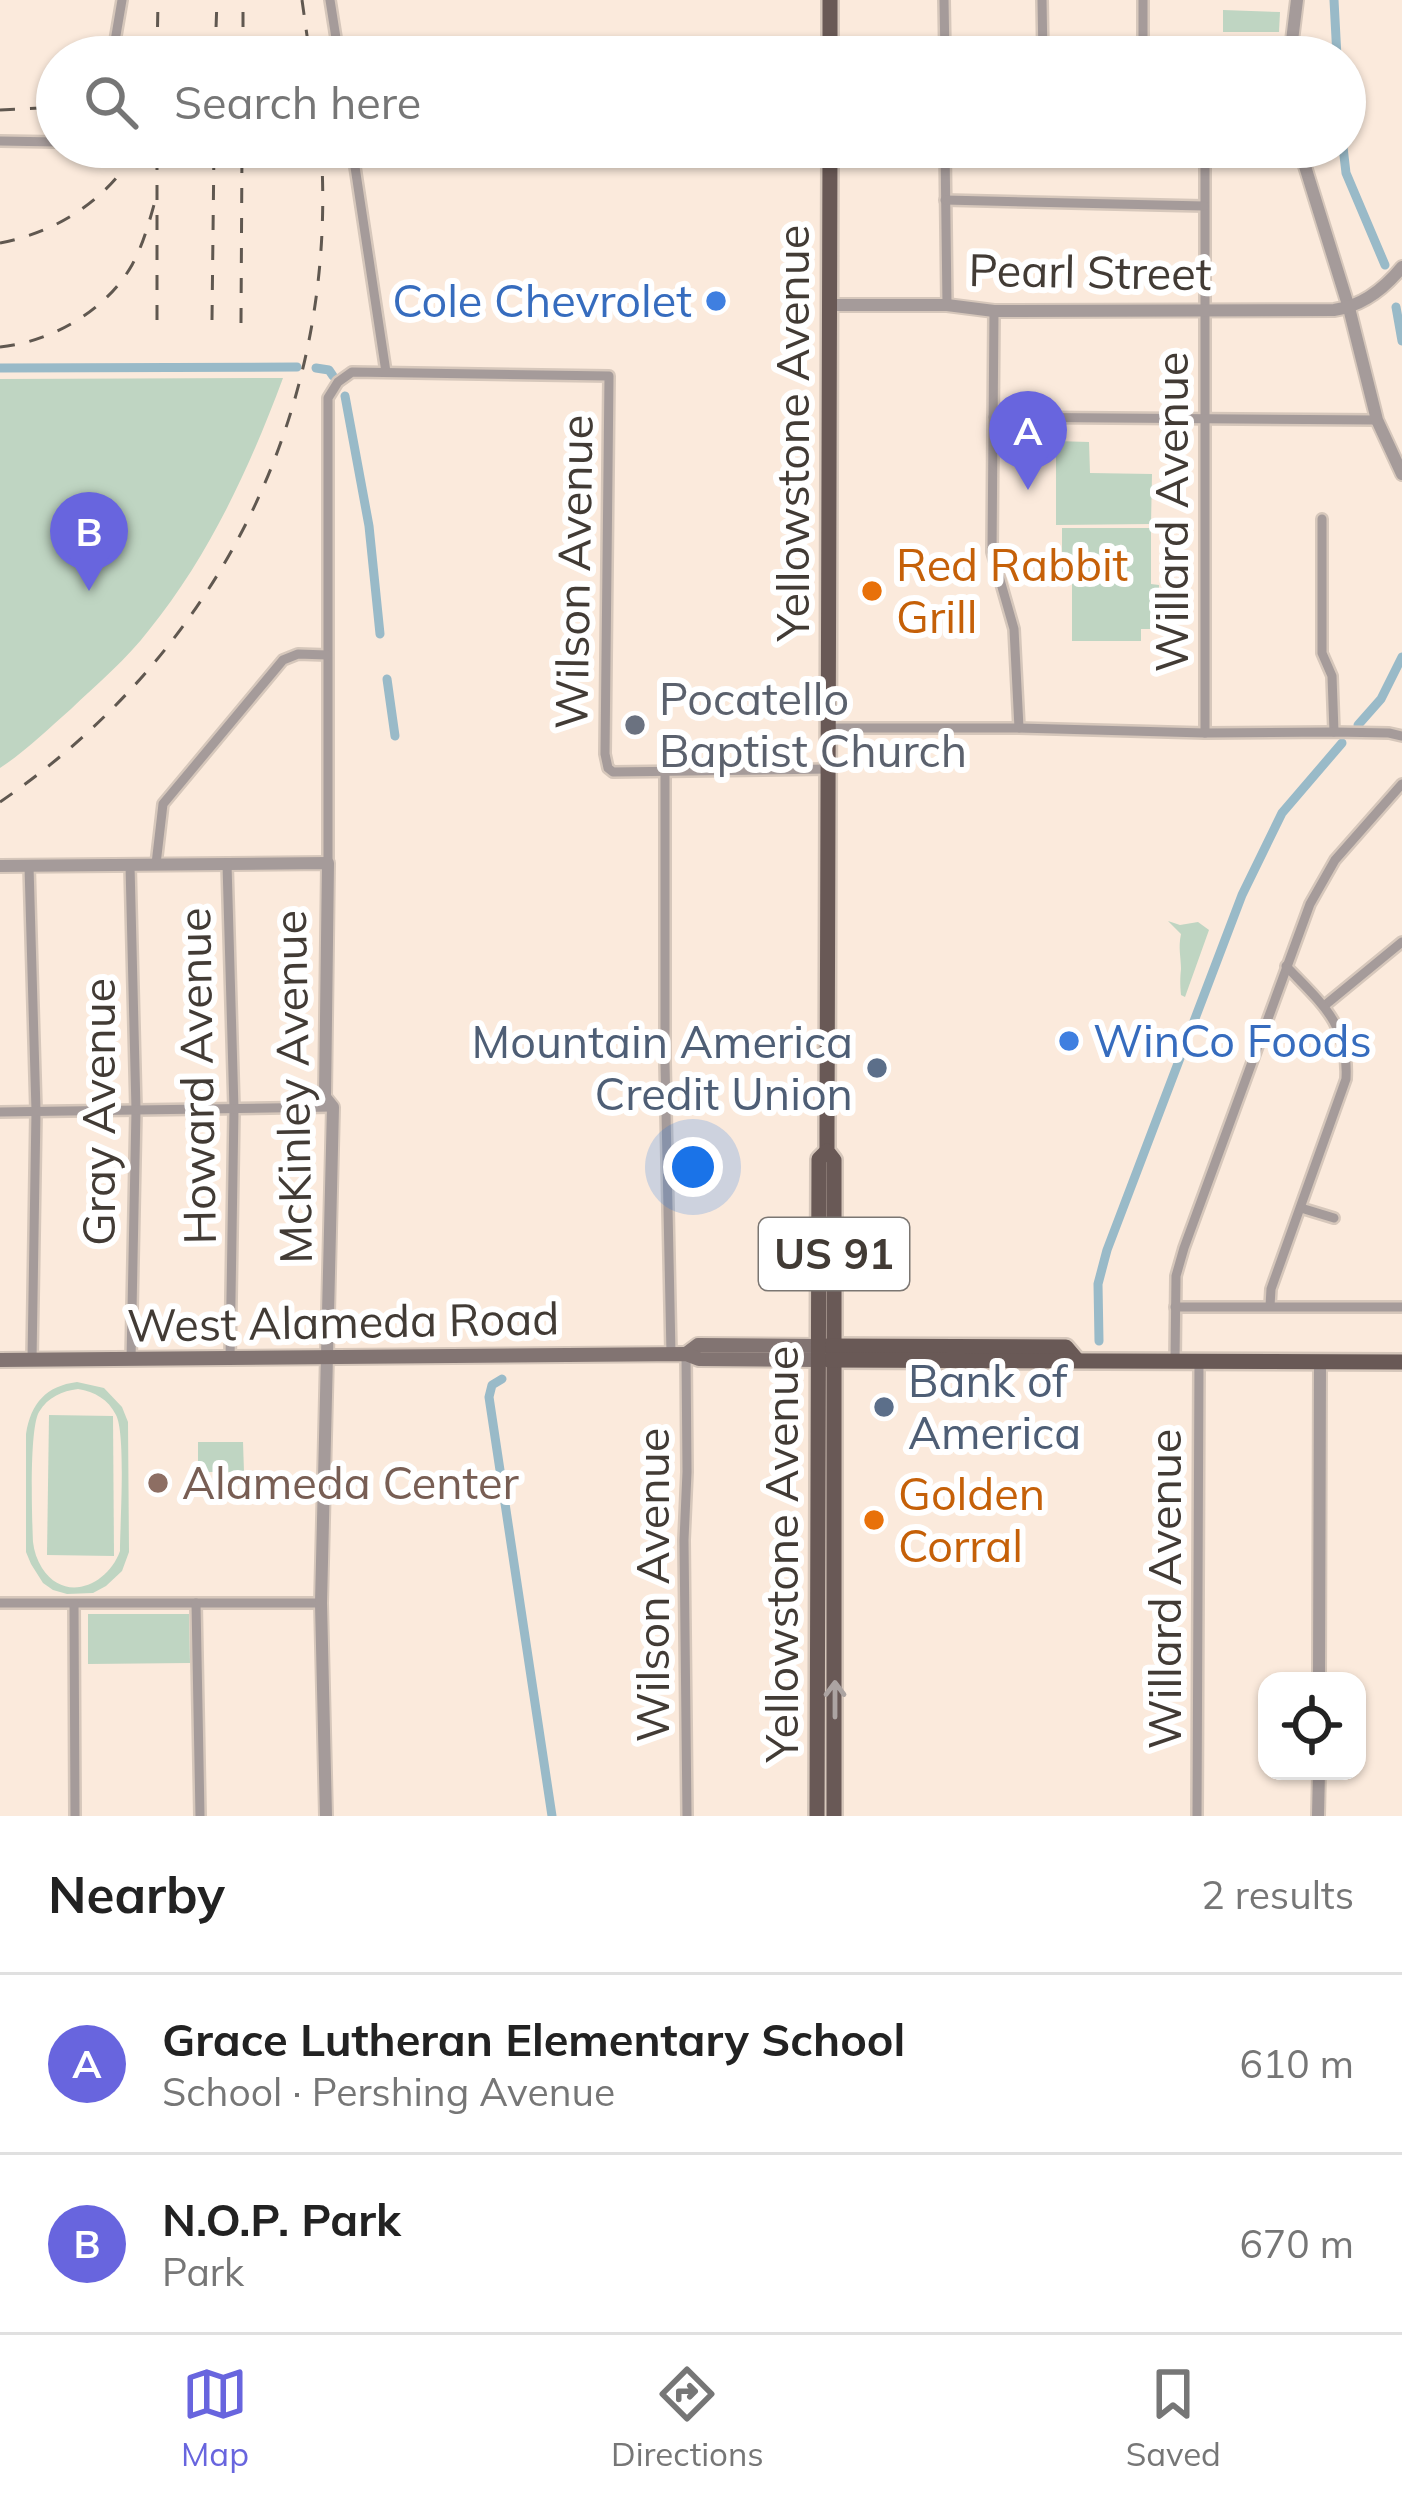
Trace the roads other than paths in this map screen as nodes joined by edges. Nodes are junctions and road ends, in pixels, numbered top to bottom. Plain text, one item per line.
1 (122, 0) edge
2 (330, 0) edge
3 (830, 0) edge
4 (944, 0) edge
5 (1042, 0) edge
6 (1143, 0) edge
7 (1297, 0) edge
8 (116, 36) edge
9 (336, 36) edge
10 (830, 36) edge
11 (945, 36) edge
12 (1042, 36) edge
13 (1143, 36) edge
14 (1292, 36) edge
15 (0, 141) edge
16 (36, 142) edge
17 (355, 168) edge
18 (830, 168) edge
19 (945, 168) edge
20 (1204, 168) edge
21 (1305, 168) edge
22 (945, 200) junction
23 (1204, 206) junction
24 (1402, 267) edge
25 (830, 305) junction
26 (947, 305) junction
27 (1348, 308) junction
28 (1204, 310) junction
29 (994, 311) junction
30 (386, 372) junction
31 (993, 417) junction
32 (1203, 419) junction
33 (1376, 420) junction
34 (1402, 474) edge
35 (1322, 519) dead end
36 (327, 655) junction
37 (829, 728) junction
38 (1019, 728) junction
39 (1334, 731) junction
40 (1205, 733) junction
41 (1402, 736) edge
42 (828, 770) junction
43 (665, 773) junction
44 (1402, 784) edge
45 (328, 863) junction
46 (156, 864) junction
47 (227, 864) junction
48 (130, 865) junction
49 (0, 866) edge
50 (29, 866) junction
51 (1402, 942) edge
52 (1286, 966) junction
53 (1324, 1006) junction
54 (333, 1108) junction
55 (235, 1109) junction
56 (136, 1110) junction
57 (36, 1111) junction
58 (0, 1112) edge
59 (1300, 1208) junction
60 (1334, 1218) dead end
61 (1175, 1306) junction
62 (1270, 1306) junction
63 (1402, 1307) edge
64 (826, 1353) junction
65 (678, 1354) junction
66 (329, 1359) junction
67 (0, 1360) edge
68 (32, 1360) junction
69 (131, 1360) junction
70 (230, 1360) junction
71 (1175, 1361) junction
72 (1199, 1361) junction
73 (1320, 1362) junction
74 (1402, 1362) edge
75 (0, 1603) edge
76 (196, 1603) junction
77 (320, 1603) junction
78 (74, 1604) junction
79 (1319, 1672) edge
80 (1319, 1780) edge
81 (75, 1816) edge
82 (200, 1816) edge
83 (326, 1816) edge
84 (687, 1816) edge
85 (817, 1816) edge
86 (834, 1816) edge
87 (1197, 1816) edge
88 (1318, 1816) edge

1 - 8 street
2 - 9 street
3 - 10 main road
4 - 11 street
5 - 12 street
6 - 13 street
7 - 14 street
15 - 16 street
17 - 30 street
18 - 25 main road, Yellowstone Avenue / US 91
19 - 22 street
20 - 23 street, Willard Avenue
21 - 27 street
22 - 23 street
22 - 26 street
23 - 28 street, Willard Avenue
24 - 27 street
25 - 26 street, Pearl Street
25 - 37 main road, Yellowstone Avenue / US 91
26 - 29 street, Pearl Street
27 - 28 street, Pearl Street
27 - 33 street
28 - 29 street, Pearl Street
28 - 32 street, Willard Avenue
29 - 31 street
30 - 36 street, McKinley Avenue
30 - 43 street, Wilson Avenue
31 - 32 street
31 - 38 street
32 - 33 street
32 - 40 street, Willard Avenue
33 - 34 street
35 - 39 street
36 - 45 street, McKinley Avenue
36 - 46 street
37 - 38 street
37 - 42 main road, Yellowstone Avenue / US 91
38 - 40 street
39 - 40 street
39 - 41 street
42 - 43 street
42 - 64 main road, Yellowstone Avenue / US 91
43 - 65 street, Wilson Avenue
44 - 52 street
45 - 47 street
45 - 54 street, McKinley Avenue
46 - 47 street
46 - 48 street
47 - 55 street, Howard Avenue
48 - 50 street
48 - 56 street, Gray Avenue
49 - 50 street
50 - 57 street
51 - 53 street
52 - 53 street
52 - 61 street
53 - 59 street
54 - 55 street
54 - 66 street, McKinley Avenue
55 - 56 street
55 - 70 street, Howard Avenue
56 - 57 street
56 - 69 street, Gray Avenue
57 - 58 street
57 - 68 street
59 - 60 street
59 - 62 street
61 - 62 street
61 - 71 street
62 - 63 street
64 - 65 main road, West Alameda Road
64 - 71 main road
64 - 85 main road, Yellowstone Avenue
86 -> 64 main road, Yellowstone Avenue
65 - 66 main road, West Alameda Road
65 - 84 street, Wilson Avenue
66 - 70 main road, West Alameda Road
66 - 77 street, McKinley Avenue
67 - 68 main road, West Alameda Road
68 - 69 main road, West Alameda Road
69 - 70 main road, West Alameda Road
71 - 72 main road
72 - 73 main road
72 - 87 street, Willard Avenue
73 - 74 main road
73 - 79 street
75 - 78 street
76 - 77 street
76 - 78 street
76 - 82 street
77 - 83 street, McKinley Avenue
78 - 81 street
80 - 88 street

